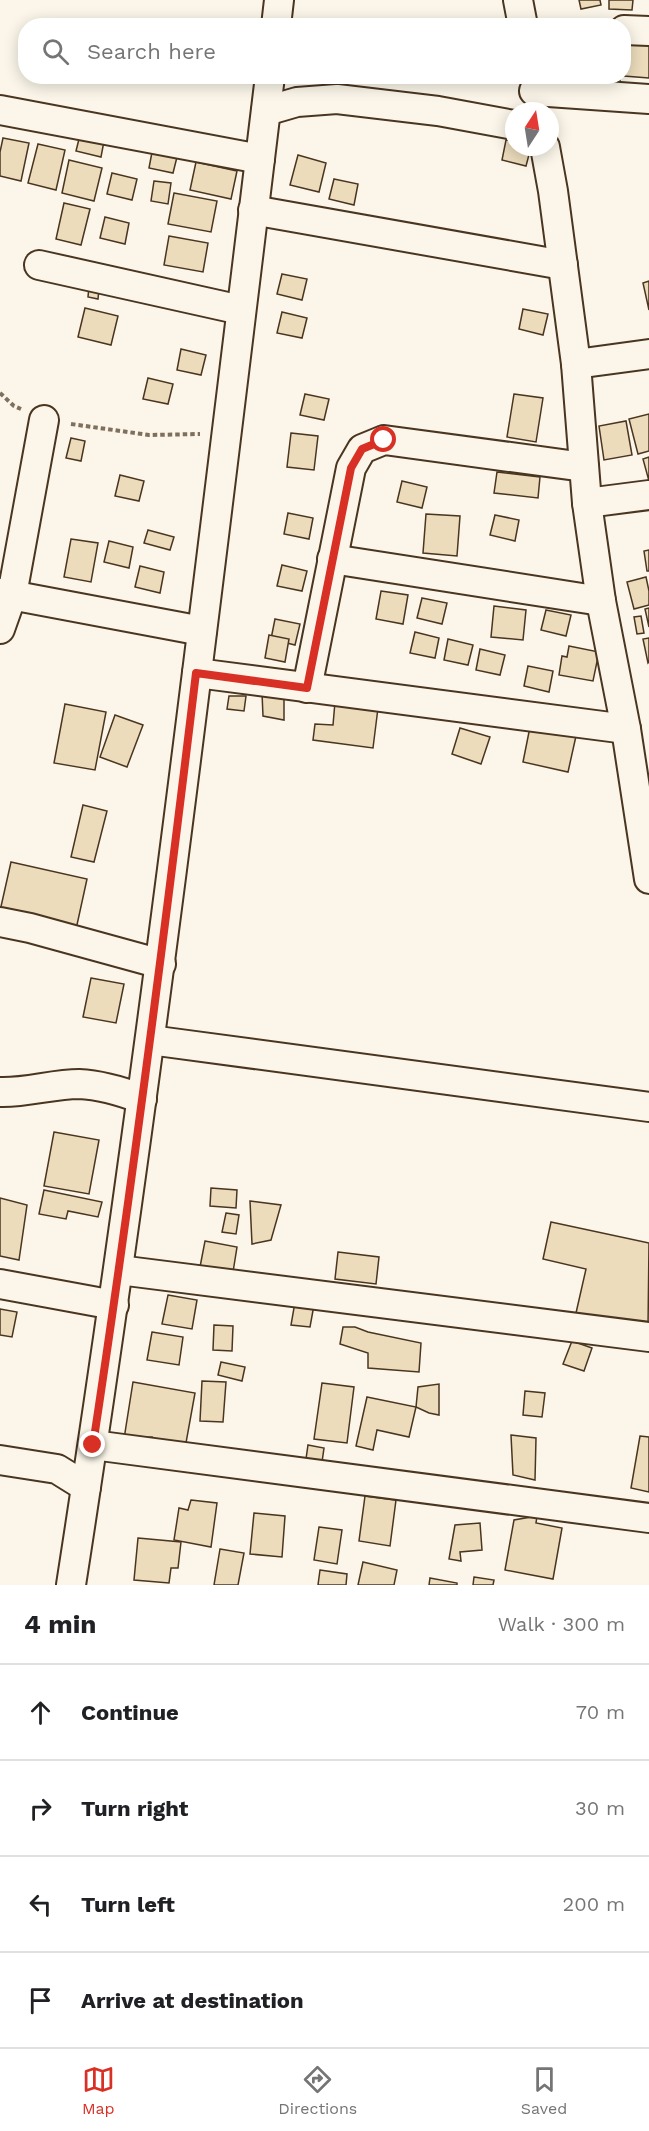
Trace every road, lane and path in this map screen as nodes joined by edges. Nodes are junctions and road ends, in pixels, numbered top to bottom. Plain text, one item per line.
1 (279, 0) edge
2 (277, 18) edge
3 (631, 30) edge
4 (649, 31) edge
5 (269, 84) edge
6 (534, 93) edge
7 (649, 99) edge
8 (0, 110) edge
9 (266, 111) junction
10 (505, 123) edge
11 (546, 156) edge
12 (260, 159) junction
13 (254, 210) junction
14 (563, 265) junction
15 (39, 266) dead end
16 (241, 310) junction
17 (649, 354) edge
18 (576, 364) junction
19 (0, 393) edge
20 (44, 420) junction
21 (226, 434) junction
22 (584, 467) junction
23 (649, 495) edge
24 (587, 503) junction
25 (332, 559) junction
26 (6, 594) edge
27 (601, 601) junction
28 (0, 629) edge
29 (202, 631) junction
30 (196, 673) junction
31 (307, 688) junction
32 (626, 729) junction
33 (649, 879) edge
34 (0, 922) edge
35 (161, 964) junction
36 (150, 1040) junction
37 (0, 1092) edge
38 (142, 1099) junction
39 (649, 1107) edge
40 (119, 1270) junction
41 (0, 1284) edge
42 (114, 1305) junction
43 (649, 1337) edge
44 (93, 1445) junction
45 (0, 1460) edge
46 (86, 1487) junction
47 (649, 1518) edge
48 (71, 1585) edge

1 - 2 street
3 - 4 street
5 - 9 street
6 - 7 street
8 - 12 street
9 - 10 street
9 - 12 street
11 - 14 street
12 - 13 street
13 - 14 street
13 - 16 street
14 - 18 street
15 - 16 street
16 - 21 street
17 - 18 street
18 - 22 street
19 - 20 path
20 - 21 path
20 - 26 street
21 - 29 street
22 - 24 street
22 - 25 street
23 - 24 street
24 - 27 street
25 - 27 street
25 - 31 street
26 - 28 street
26 - 29 street
27 - 32 street
29 - 30 street
30 - 31 street
30 - 35 street
31 - 32 street
32 - 33 street
34 - 35 street
35 - 36 street
36 - 38 street
36 - 39 street
37 - 38 street
38 - 40 street
40 - 42 street
40 - 43 street
41 - 42 street
42 - 44 street
44 - 46 street
44 - 47 street
45 - 46 street
46 - 48 street

